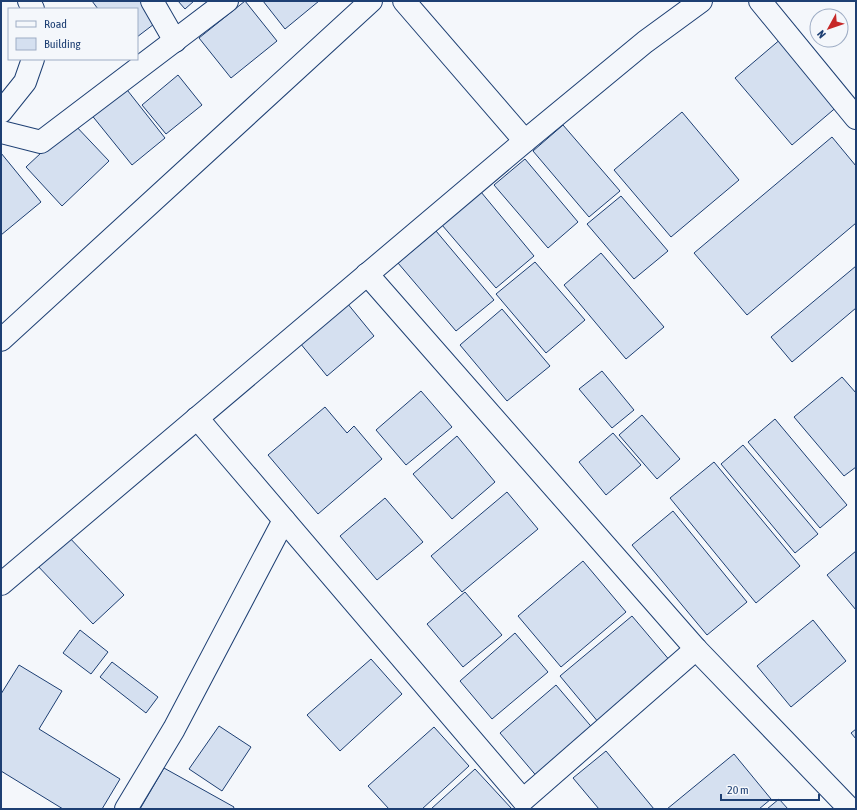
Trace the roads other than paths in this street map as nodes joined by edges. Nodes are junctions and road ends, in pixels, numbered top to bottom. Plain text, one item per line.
1 (152, 1) edge
2 (227, 1) edge
3 (371, 1) edge
4 (404, 1) edge
5 (701, 1) edge
6 (760, 1) edge
7 (175, 41) junction
8 (32, 60) edge
9 (1, 112) edge
10 (856, 118) edge
11 (1, 132) edge
12 (525, 141) junction
13 (367, 274) junction
14 (1, 340) edge
15 (197, 418) junction
16 (284, 520) junction
17 (1, 584) edge
18 (696, 649) junction
19 (126, 809) edge
20 (850, 809) edge

1 - 7 street
2 - 7 street
3 - 14 street
4 - 12 street
5 - 12 street
6 - 10 street
7 - 11 street
8 - 9 street
12 - 13 street
13 - 15 street
13 - 18 street
15 - 16 street
15 - 17 street
16 - 18 street
16 - 19 street
18 - 20 street

